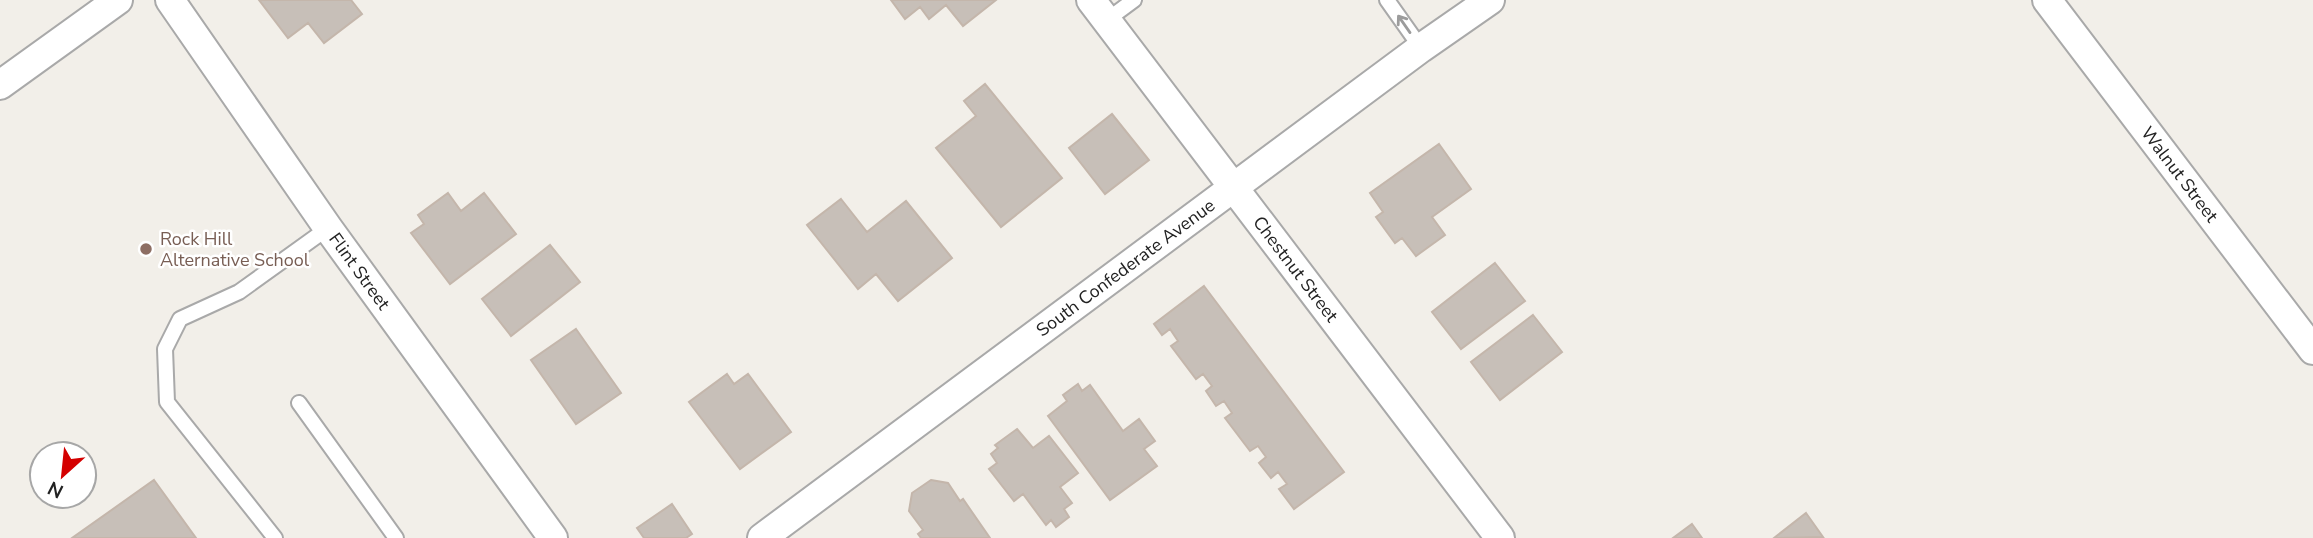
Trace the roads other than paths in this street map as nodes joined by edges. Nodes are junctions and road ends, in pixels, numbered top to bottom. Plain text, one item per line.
1 (118, 0) edge
2 (170, 0) edge
3 (1134, 0) edge
4 (1387, 0) edge
5 (1490, 0) edge
6 (2047, 0) edge
7 (1099, 10) edge
8 (1421, 48) junction
9 (0, 85) edge
10 (1234, 187) junction
11 (328, 228) junction
12 (2313, 350) edge
13 (299, 403) dead end
14 (275, 538) edge
15 (396, 538) edge
16 (553, 538) edge
17 (762, 538) edge
18 (1500, 538) edge

1 - 9 street
2 - 11 street, Flint Street
3 - 7 lane
8 -> 4 lane
5 - 8 street, South Confederate Avenue
6 - 12 street, Walnut Street
7 - 10 street, Chestnut Street
8 - 10 street, South Confederate Avenue
10 - 17 street, South Confederate Avenue
10 - 18 street, Chestnut Street
11 - 14 lane
11 - 16 street, Flint Street
13 - 15 lane

